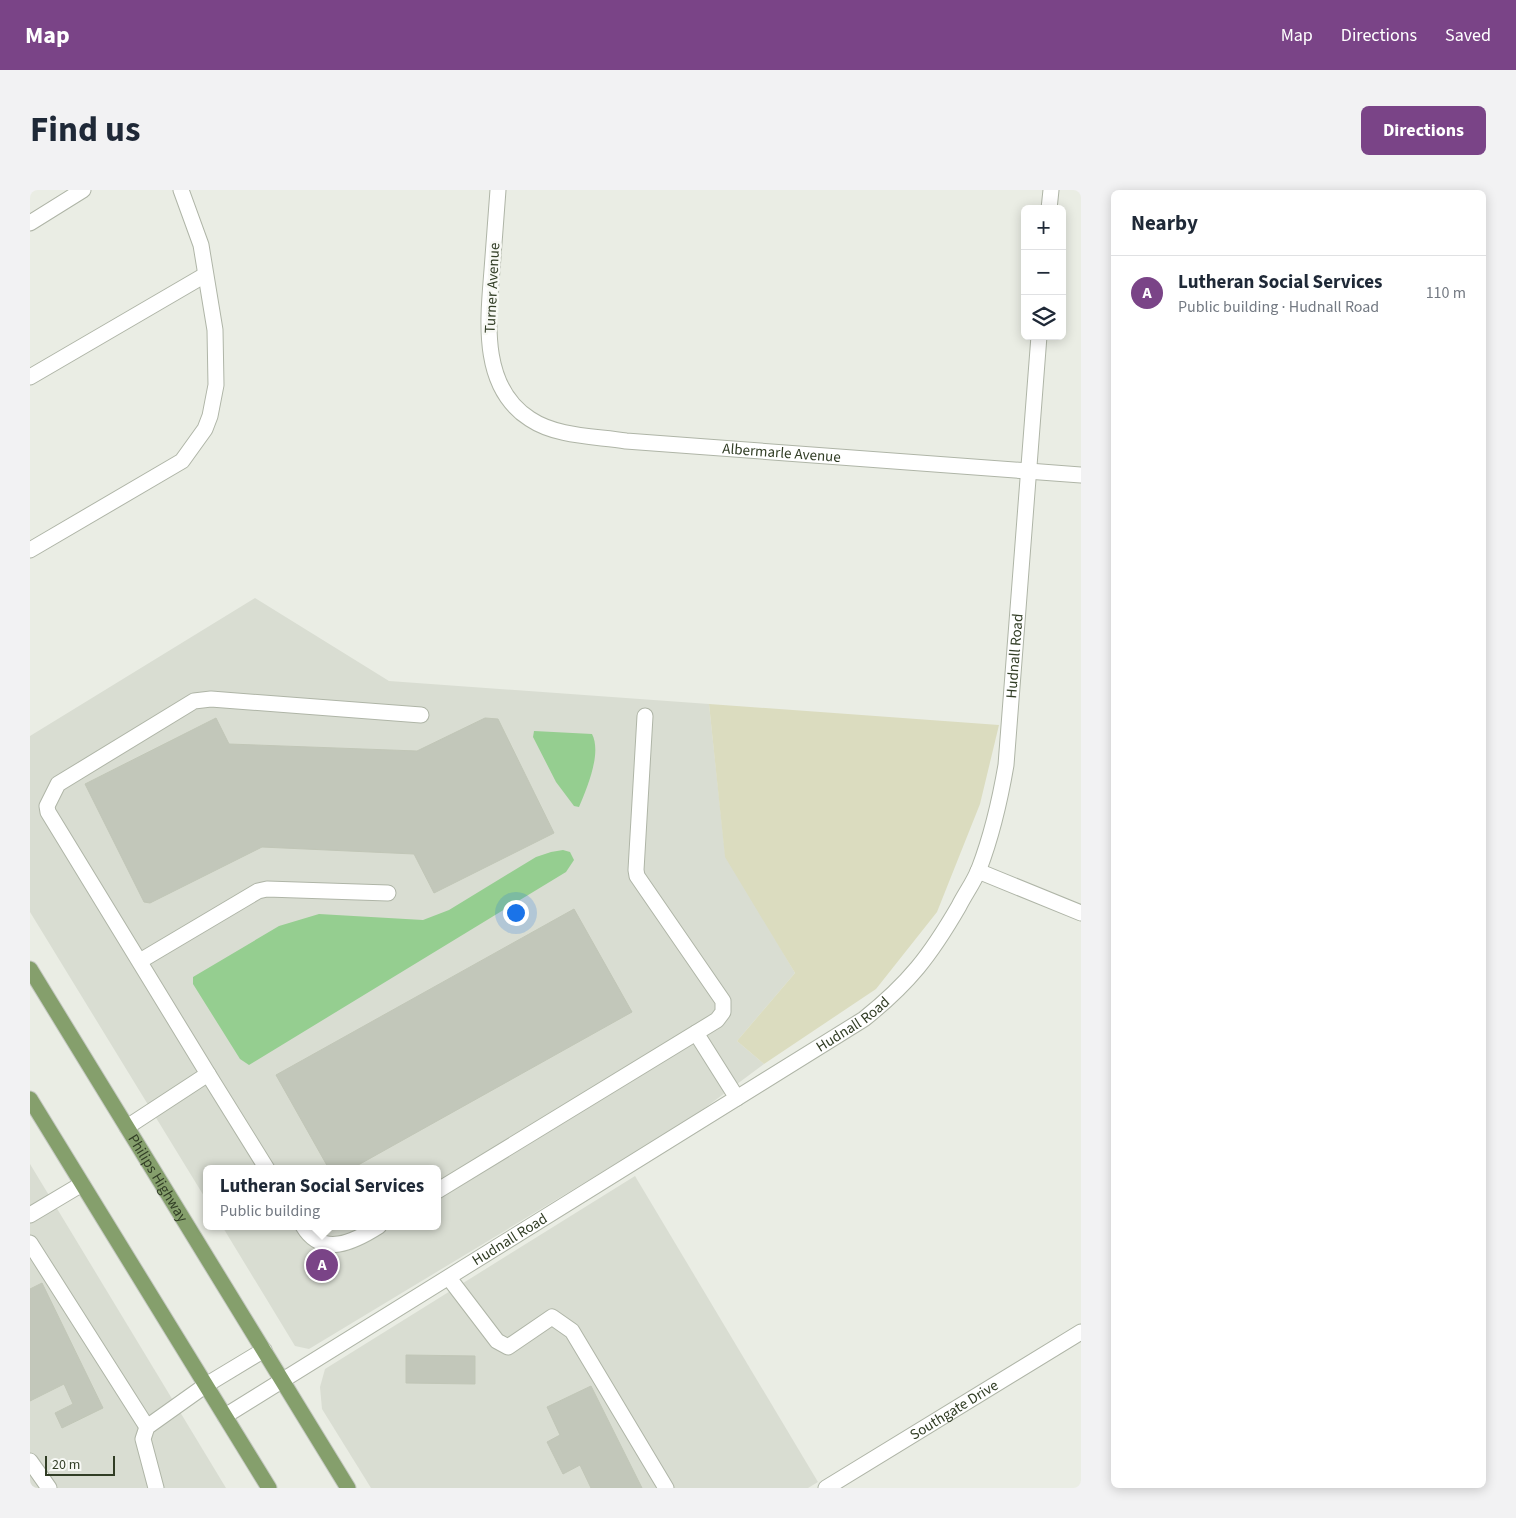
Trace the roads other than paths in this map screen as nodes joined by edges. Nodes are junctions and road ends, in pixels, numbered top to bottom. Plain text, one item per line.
1 (83, 190) edge
2 (181, 190) edge
3 (498, 190) edge
4 (1051, 190) edge
5 (1049, 205) edge
6 (30, 222) edge
7 (205, 275) junction
8 (1039, 340) edge
9 (30, 377) edge
10 (500, 385) joint
11 (1029, 471) junction
12 (1081, 475) edge
13 (30, 550) edge
14 (421, 715) dead end
15 (646, 716) dead end
16 (978, 871) junction
17 (388, 893) dead end
18 (1081, 913) edge
19 (140, 961) junction
20 (30, 969) edge
21 (696, 1033) junction
22 (208, 1074) junction
23 (30, 1098) edge
24 (737, 1098) junction
25 (127, 1127) junction
26 (265, 1165) edge
27 (82, 1184) junction
28 (441, 1189) edge
29 (30, 1215) edge
30 (306, 1230) edge
31 (372, 1230) edge
32 (30, 1243) edge
33 (449, 1278) junction
34 (1081, 1332) edge
35 (264, 1350) junction
36 (282, 1381) junction
37 (206, 1385) junction
38 (225, 1416) junction
39 (147, 1427) junction
40 (30, 1461) edge
41 (829, 1487) edge
42 (49, 1488) edge
43 (156, 1488) edge
44 (269, 1488) edge
45 (348, 1488) edge
46 (666, 1488) edge

1 - 6 street
2 - 7 street
3 - 10 street, Turner Avenue
4 - 5 street
7 - 9 street
7 - 13 street
8 - 11 street, Hudnall Road
10 - 11 street, Albermarle Avenue
11 - 12 street, Albermarle Avenue
11 - 16 street, Hudnall Road
14 - 19 street
15 - 21 street
16 - 18 street
16 - 24 street, Hudnall Road
17 - 19 street
19 - 22 street
20 - 25 main road, Philips Highway
21 - 24 street
21 - 28 street
22 - 25 street
22 - 26 street
23 - 27 main road
24 - 33 street, Hudnall Road
25 - 35 main road, Philips Highway
27 - 29 street
27 - 37 main road
30 - 31 street
32 - 39 street
33 - 36 street, Hudnall Road
33 - 46 street
34 - 41 street, Southgate Drive
35 - 36 main road, Philips Highway
35 - 37 street
36 - 38 street, Hudnall Road
36 - 45 main road, Philips Highway
37 - 38 main road
37 - 39 street
38 - 44 main road
39 - 43 street
40 - 42 street

